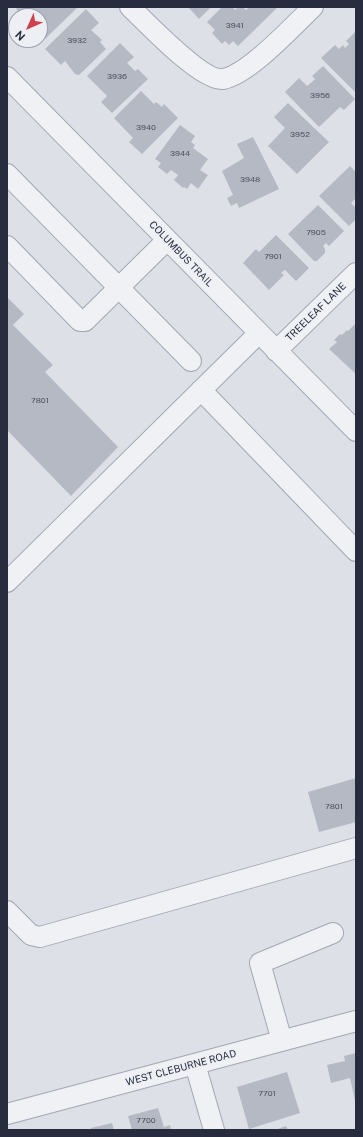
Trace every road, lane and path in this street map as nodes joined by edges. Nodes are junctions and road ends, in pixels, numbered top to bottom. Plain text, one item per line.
1 (130, 7) edge
2 (313, 7) edge
3 (7, 77) edge
4 (7, 174) edge
5 (167, 240) junction
6 (7, 246) edge
7 (356, 273) edge
8 (119, 288) junction
9 (259, 333) junction
10 (276, 351) junction
11 (191, 361) dead end
12 (201, 390) junction
13 (356, 431) edge
14 (356, 551) edge
15 (7, 582) edge
16 (356, 848) edge
17 (7, 911) edge
18 (333, 933) dead end
19 (356, 1021) edge
20 (282, 1041) junction
21 (195, 1064) junction
22 (7, 1114) edge
23 (214, 1130) edge

1 - 2 street
3 - 5 street, COLUMBUS TRAIL
4 - 8 street
5 - 8 street
5 - 9 street, COLUMBUS TRAIL
6 - 8 street
7 - 10 street, TREELEAF LANE
8 - 11 street
9 - 10 street, COLUMBUS TRAIL
9 - 12 street
10 - 13 street, COLUMBUS TRAIL
12 - 14 street
12 - 15 street
16 - 17 street
18 - 20 street
19 - 20 street, WEST CLEBURNE ROAD
20 - 21 street, WEST CLEBURNE ROAD
21 - 22 street, WEST CLEBURNE ROAD
21 - 23 street

